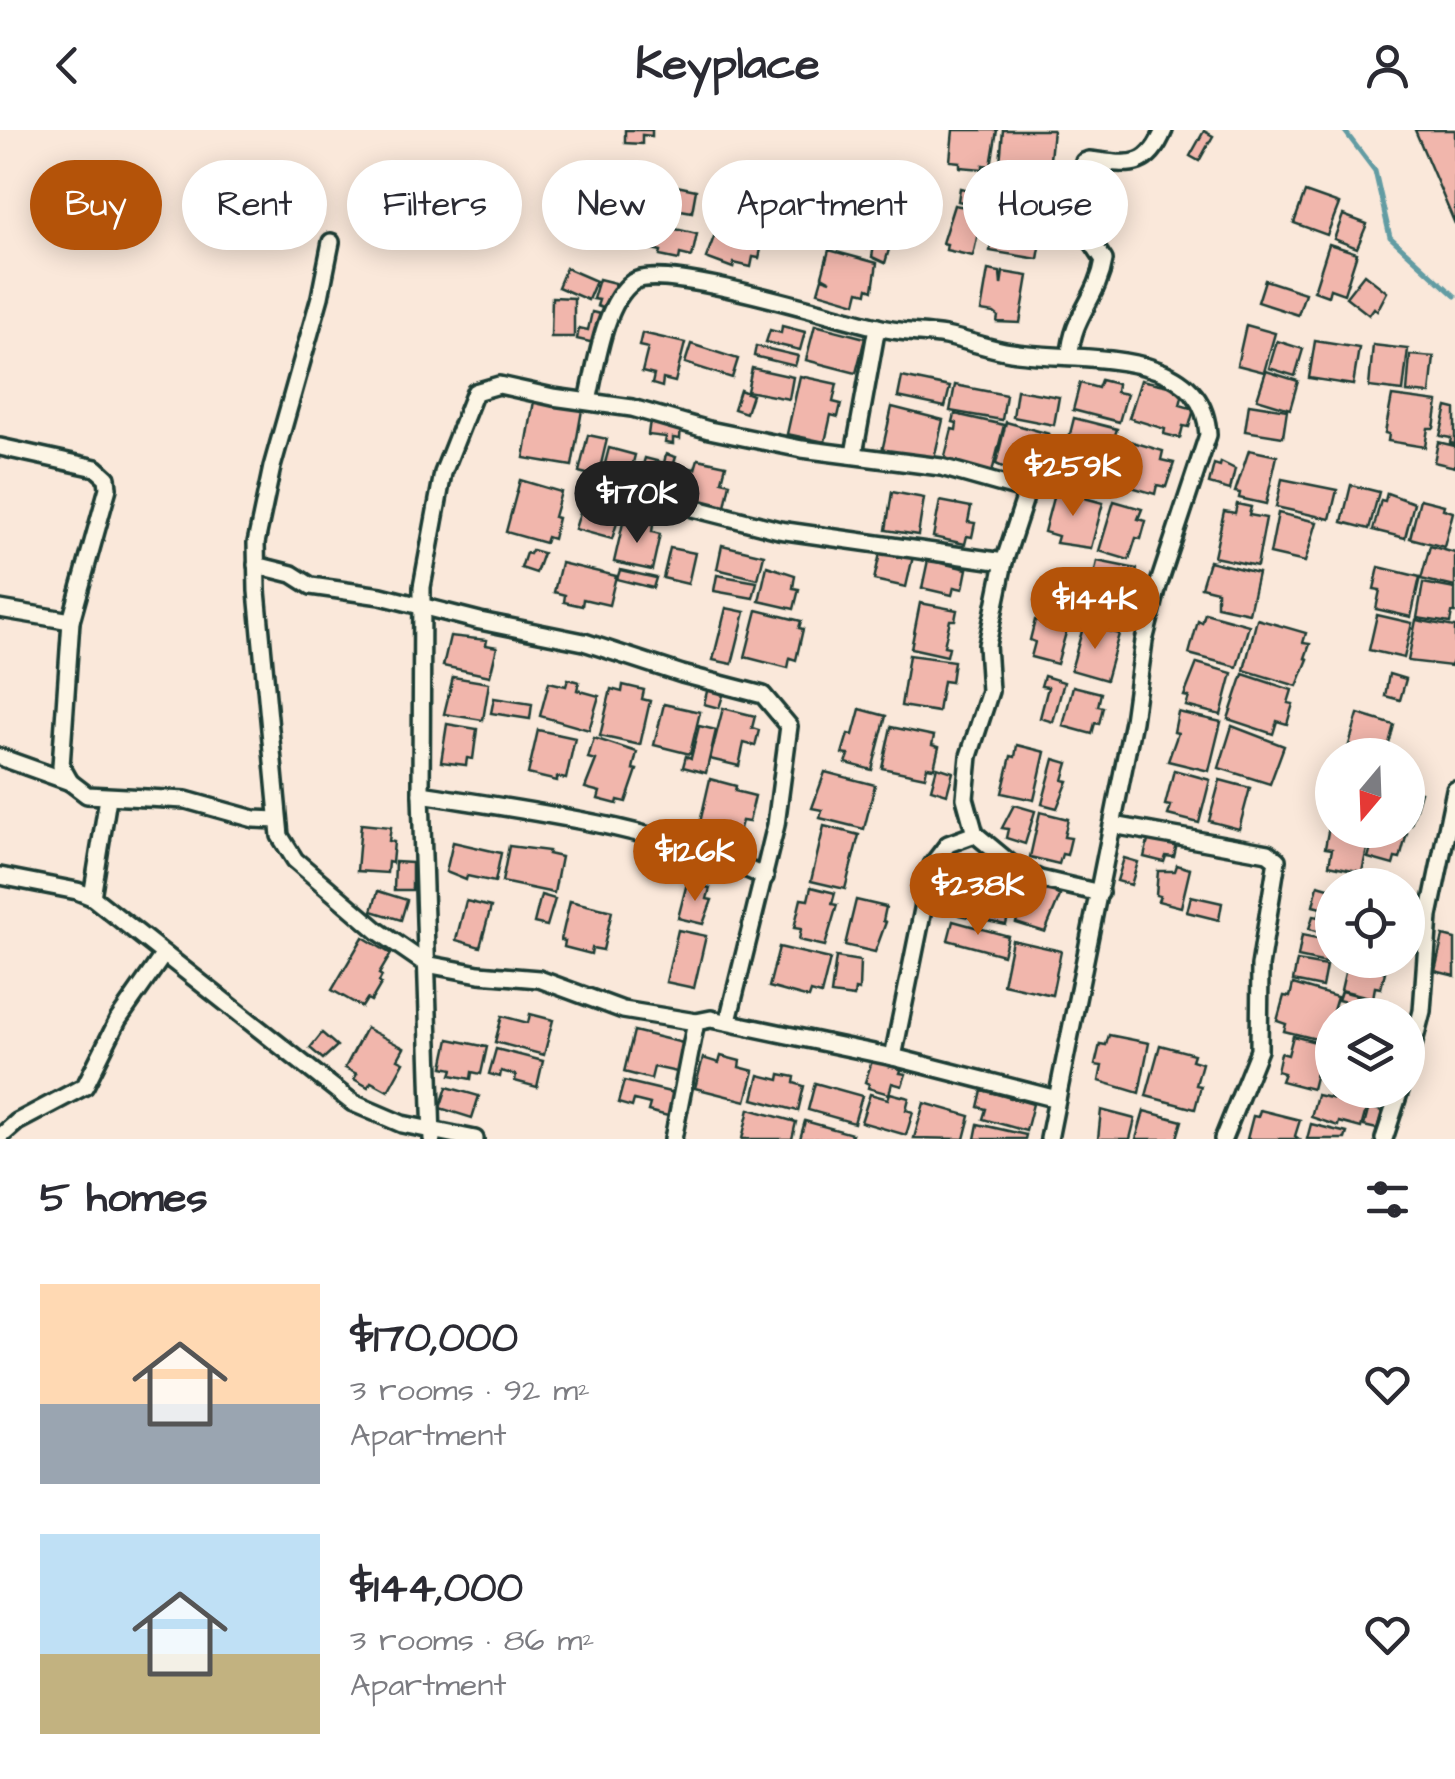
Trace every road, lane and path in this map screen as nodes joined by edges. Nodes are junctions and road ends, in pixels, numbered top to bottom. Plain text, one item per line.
1 (1164, 130) edge
2 (332, 242) dead end
3 (877, 328) junction
4 (1070, 355) junction
5 (588, 400) junction
6 (0, 447) edge
7 (854, 454) junction
8 (693, 508) dead end
9 (1004, 562) junction
10 (256, 565) junction
11 (423, 606) junction
12 (0, 609) edge
13 (71, 621) junction
14 (0, 757) edge
15 (70, 782) junction
16 (1455, 790) edge
17 (421, 794) junction
18 (108, 798) junction
19 (277, 820) junction
20 (1114, 825) junction
21 (974, 834) junction
22 (0, 876) edge
23 (765, 877) junction
24 (1100, 893) junction
25 (92, 897) junction
26 (164, 954) junction
27 (426, 964) junction
28 (1423, 998) edge
29 (728, 1021) junction
30 (696, 1022) junction
31 (893, 1057) junction
32 (1057, 1099) junction
33 (1394, 1108) edge
34 (432, 1135) edge
35 (0, 1137) edge
36 (475, 1139) edge
37 (672, 1139) edge
38 (1050, 1139) edge
39 (1223, 1139) edge
40 (1384, 1139) edge

1 - 4 street
2 - 10 street
3 - 4 street
3 - 5 street
3 - 7 street
4 - 20 street
5 - 7 street
5 - 11 street
6 - 13 street
7 - 9 street
8 - 9 street
9 - 21 street
10 - 11 street
10 - 19 street
11 - 17 street
11 - 23 street
12 - 13 street
13 - 15 street
14 - 15 street
15 - 18 street
16 - 28 street
17 - 23 street
17 - 27 street
18 - 19 street
18 - 25 street
19 - 27 street
20 - 24 street
20 - 39 street
21 - 24 street
21 - 31 street
22 - 25 street
23 - 29 street
24 - 32 street
25 - 26 street
26 - 34 street
26 - 35 street
27 - 30 street
27 - 34 street
29 - 30 street
29 - 31 street
30 - 37 street
31 - 32 street
32 - 38 street
33 - 40 street
34 - 36 street

